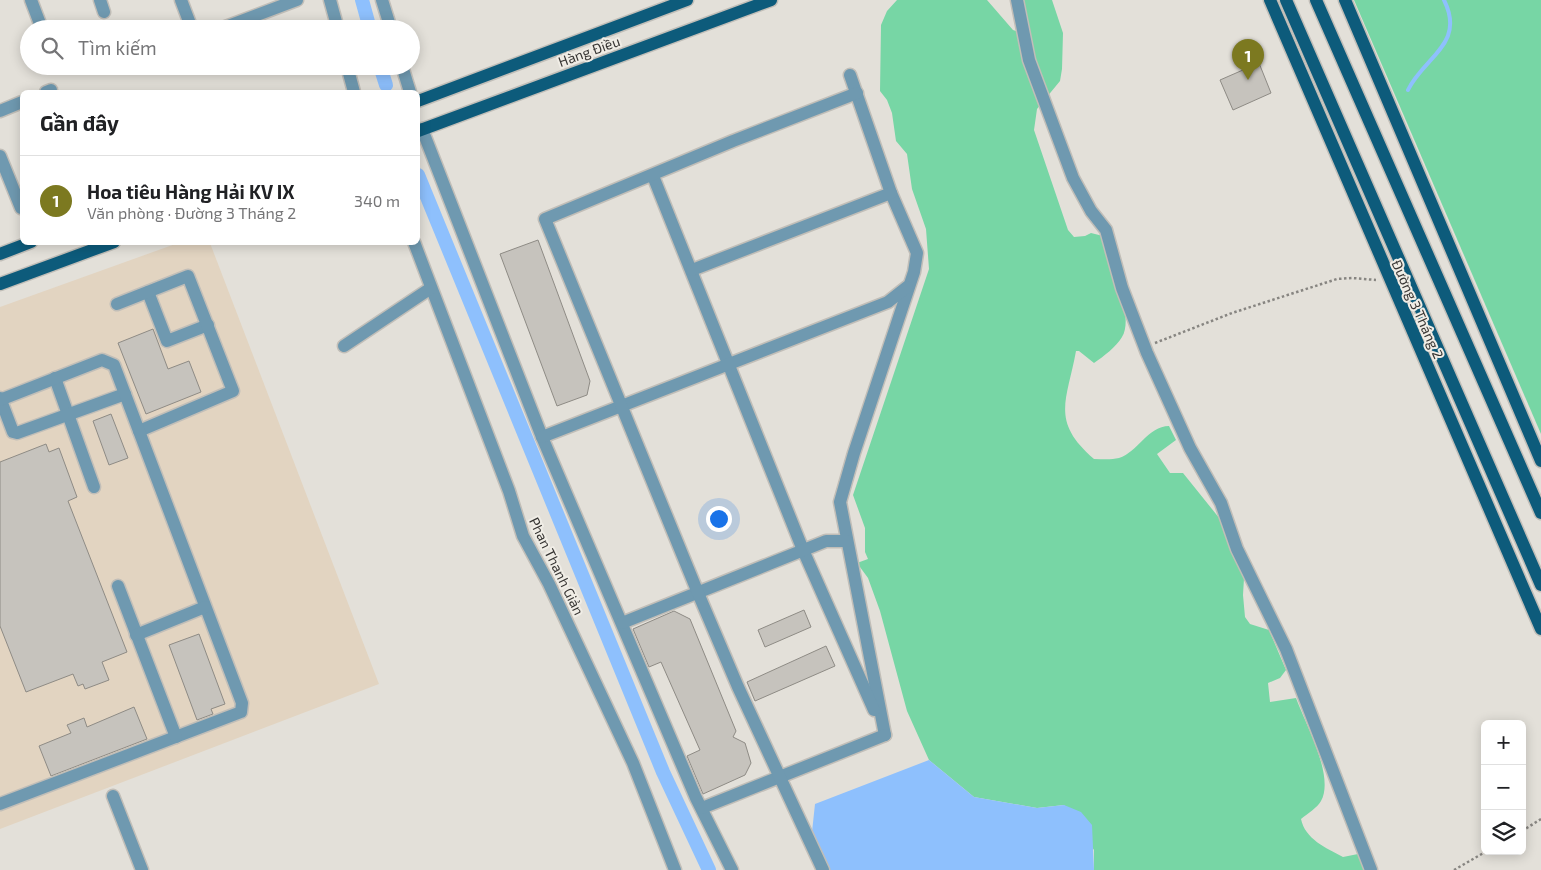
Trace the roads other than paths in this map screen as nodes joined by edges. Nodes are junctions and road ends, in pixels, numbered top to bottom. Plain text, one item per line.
1 (31, 0) edge
2 (100, 0) edge
3 (181, 0) edge
4 (297, 0) edge
5 (330, 0) edge
6 (382, 0) edge
7 (687, 0) edge
8 (771, 0) edge
9 (1017, 0) edge
10 (1270, 0) edge
11 (1286, 0) edge
12 (1316, 0) edge
13 (1345, 0) edge
14 (104, 12) dead end
15 (39, 20) edge
16 (189, 20) edge
17 (244, 20) edge
18 (336, 20) edge
19 (388, 20) edge
20 (349, 75) edge
21 (405, 75) edge
22 (850, 75) dead end
23 (353, 90) edge
24 (409, 90) edge
25 (857, 94) junction
26 (420, 100) edge
27 (20, 103) edge
28 (0, 111) edge
29 (420, 130) edge
30 (0, 156) edge
31 (653, 176) junction
32 (891, 192) junction
33 (20, 206) edge
34 (23, 245) edge
35 (106, 245) edge
36 (415, 245) edge
37 (0, 254) edge
38 (692, 270) junction
39 (0, 284) edge
40 (907, 287) junction
41 (431, 288) junction
42 (148, 292) junction
43 (116, 304) dead end
44 (208, 325) junction
45 (344, 346) dead end
46 (729, 364) junction
47 (55, 378) junction
48 (125, 394) junction
49 (0, 399) edge
50 (622, 406) junction
51 (69, 416) junction
52 (139, 431) junction
53 (542, 438) junction
54 (1541, 461) edge
55 (94, 487) dead end
56 (1541, 513) edge
57 (847, 541) junction
58 (803, 550) junction
59 (1541, 585) edge
60 (118, 586) dead end
61 (698, 593) junction
62 (205, 607) junction
63 (622, 622) junction
64 (1541, 629) edge
65 (136, 635) junction
66 (885, 735) junction
67 (176, 737) junction
68 (780, 776) junction
69 (113, 796) dead end
70 (0, 804) edge
71 (702, 808) junction
72 (142, 870) edge
73 (675, 870) edge
74 (732, 870) edge
75 (823, 870) edge
76 (1371, 870) edge

1 - 15 street
2 - 14 street
3 - 16 street
4 - 17 street
5 - 18 street
6 - 19 street
7 - 26 main road, Hàng Điều
8 - 29 main road, Hàng Điều
9 - 76 street
10 - 64 main road, Đường 3 Tháng 2
11 - 59 main road, Đường 3 Tháng 2
12 - 56 main road
13 - 54 main road
20 - 23 street
21 - 24 street
22 - 25 street
25 - 31 street
25 - 32 street
27 - 28 street
29 - 53 street
30 - 33 street
31 - 38 street
31 - 50 street
32 - 38 street
32 - 40 street
34 - 37 main road
35 - 39 main road
36 - 41 street, Phan Thanh Giản
38 - 46 street
40 - 46 street
40 - 57 street
41 - 45 street
41 - 73 street, Phan Thanh Giản
42 - 43 street
42 - 44 street
42 - 44 street
44 - 52 street
46 - 50 street
46 - 58 street
47 - 48 street
47 - 49 street
47 - 51 street
48 - 51 street
48 - 52 street
49 - 51 street
50 - 53 street
50 - 61 street
51 - 55 street
52 - 62 street
53 - 63 street
57 - 58 street
57 - 66 street
58 - 61 street
58 - 66 street
60 - 65 street
61 - 63 street
61 - 68 street
62 - 65 street
62 - 67 street
63 - 71 street
65 - 67 street
66 - 68 street
67 - 70 street
68 - 71 street
68 - 75 street
69 - 72 street
71 - 74 street

